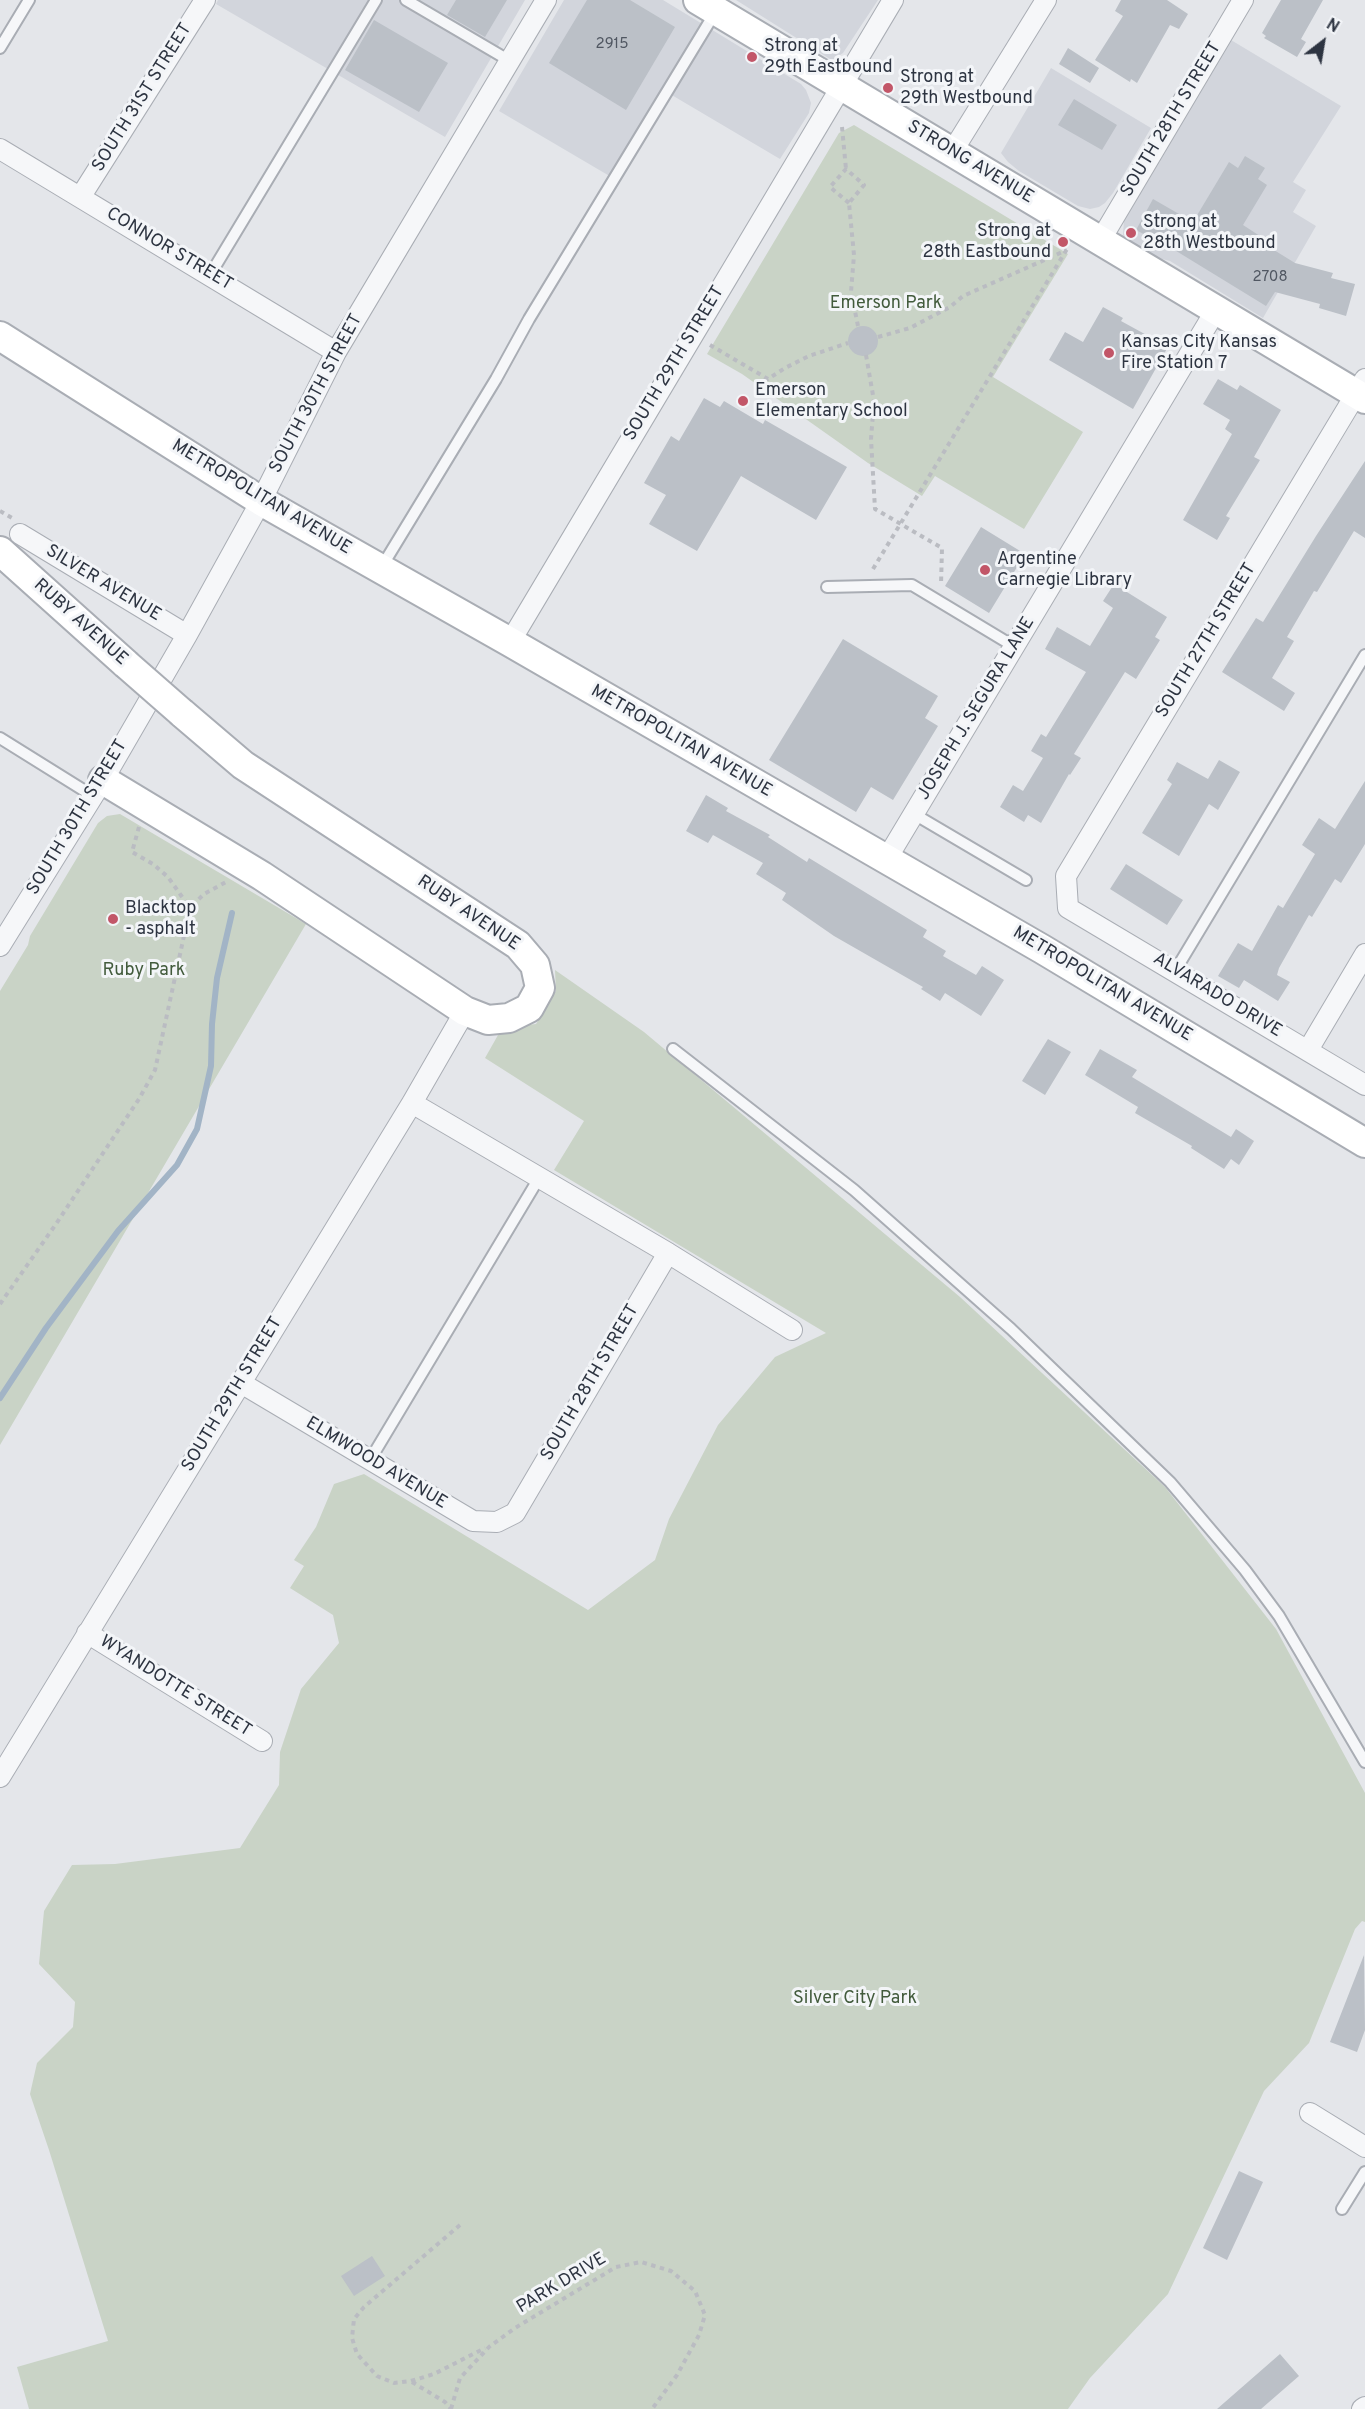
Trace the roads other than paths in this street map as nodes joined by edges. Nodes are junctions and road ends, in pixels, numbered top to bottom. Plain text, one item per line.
1 (29, 0) edge
2 (205, 0) edge
3 (376, 0) edge
4 (406, 0) edge
5 (546, 0) edge
6 (892, 0) edge
7 (1047, 0) edge
8 (1243, 0) edge
9 (712, 4) edge
10 (0, 48) edge
11 (510, 61) junction
12 (840, 86) junction
13 (0, 149) edge
14 (952, 152) junction
15 (81, 196) junction
16 (1100, 241) junction
17 (210, 275) junction
18 (1216, 310) junction
19 (0, 336) edge
20 (336, 352) junction
21 (1362, 391) edge
22 (261, 501) junction
23 (10, 543) edge
24 (380, 569) junction
25 (827, 587) dead end
26 (187, 635) junction
27 (510, 642) junction
28 (1015, 647) junction
29 (1365, 655) edge
30 (0, 738) edge
31 (98, 788) junction
32 (914, 814) junction
33 (886, 860) junction
34 (1026, 880) dead end
35 (1068, 908) joint
36 (1, 942) edge
37 (1365, 954) edge
38 (1175, 971) junction
39 (465, 1011) junction
40 (673, 1049) dead end
41 (1308, 1050) junction
42 (1365, 1085) edge
43 (412, 1103) junction
44 (1365, 1143) edge
45 (539, 1178) junction
46 (668, 1252) junction
47 (792, 1330) dead end
48 (241, 1383) junction
49 (370, 1460) junction
50 (515, 1513) joint
51 (87, 1634) junction
52 (262, 1741) dead end
53 (1365, 1762) edge
54 (0, 1777) edge
55 (1310, 2113) dead end
56 (1365, 2147) edge
57 (1365, 2172) edge
58 (1342, 2209) dead end

1 - 10 lane
2 - 15 street, SOUTH 31ST STREET
3 - 17 lane
4 - 11 lane
5 - 11 street, SOUTH 30TH STREET
6 - 12 street, SOUTH 29TH STREET
7 - 14 street
8 - 16 street, SOUTH 28TH STREET
9 - 12 street, STRONG AVENUE
9 - 24 lane
11 - 20 street, SOUTH 30TH STREET
12 - 14 street, STRONG AVENUE
12 - 27 street, SOUTH 29TH STREET
13 - 15 street, CONNOR STREET
14 - 16 street, STRONG AVENUE
15 - 17 street, CONNOR STREET
16 - 18 street, STRONG AVENUE
17 - 20 street, CONNOR STREET
18 - 21 street, STRONG AVENUE
18 - 28 street, JOSEPH J. SEGURA LANE
19 - 22 street, METROPOLITAN AVENUE
20 - 22 street, SOUTH 30TH STREET
21 - 35 street, SOUTH 27TH STREET
22 - 24 street, METROPOLITAN AVENUE
22 - 26 street, SOUTH 30TH STREET
23 - 26 street, SILVER AVENUE
23 - 39 street, RUBY AVENUE, bridge
24 - 27 street, METROPOLITAN AVENUE
25 - 28 lane
26 - 31 street, SOUTH 30TH STREET
27 - 33 street, METROPOLITAN AVENUE
28 - 32 street, JOSEPH J. SEGURA LANE
29 - 38 lane
30 - 31 lane
31 - 36 street, SOUTH 30TH STREET
31 - 39 street, RUBY AVENUE
32 - 33 street, JOSEPH J. SEGURA LANE
32 - 34 lane
33 - 44 street, METROPOLITAN AVENUE
35 - 38 street, ALVARADO DRIVE
37 - 41 street
38 - 41 street, ALVARADO DRIVE
39 - 43 street, SOUTH 29TH STREET
40 - 53 lane
41 - 42 street, ALVARADO DRIVE
43 - 45 street
43 - 48 street, SOUTH 29TH STREET
45 - 46 street
45 - 49 lane
46 - 47 street
46 - 50 street, SOUTH 28TH STREET
48 - 49 street, ELMWOOD AVENUE
48 - 51 street, SOUTH 29TH STREET
49 - 50 street, ELMWOOD AVENUE
51 - 52 street, WYANDOTTE STREET
51 - 54 street, SOUTH 29TH STREET
55 - 56 street
57 - 58 lane

